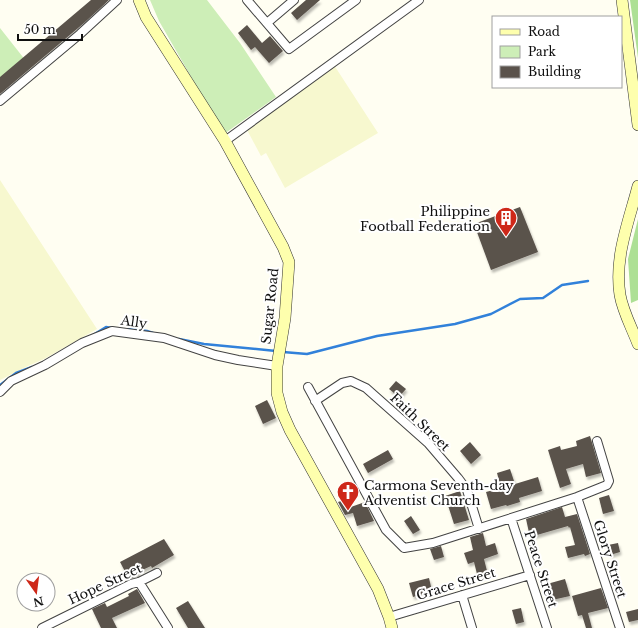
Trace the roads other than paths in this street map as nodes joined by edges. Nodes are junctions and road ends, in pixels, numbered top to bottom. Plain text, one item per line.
1 (117, 0) edge
2 (139, 0) edge
3 (247, 0) edge
4 (294, 0) edge
5 (356, 0) edge
6 (419, 0) edge
7 (622, 0) edge
8 (267, 23) junction
9 (0, 101) edge
10 (638, 125) edge
11 (225, 141) junction
12 (638, 186) edge
13 (638, 344) edge
14 (277, 366) junction
15 (308, 387) dead end
16 (0, 392) edge
17 (315, 401) junction
18 (597, 441) dead end
19 (577, 497) junction
20 (511, 518) junction
21 (479, 529) junction
22 (156, 573) dead end
23 (530, 575) junction
24 (139, 582) junction
25 (462, 595) junction
26 (389, 617) junction
27 (42, 628) edge
28 (168, 628) edge
29 (392, 628) edge
30 (472, 628) edge
31 (547, 628) edge
32 (620, 628) edge

1 - 9 street
2 - 11 main road, Sugar Road
3 - 8 street
4 - 8 street
5 - 8 street
6 - 11 street
7 - 10 main road
11 - 14 main road, Sugar Road
12 - 13 main road
14 - 16 street, Ally
14 - 26 main road, Sugar Road
15 - 17 street
17 - 21 street, Faith Street
17 - 21 street
18 - 19 street
19 - 20 street
19 - 32 street, Glory Street
20 - 21 street
20 - 23 street, Peace Street
22 - 24 street, Hope Street
23 - 25 street, Grace Street
23 - 31 street, Peace Street
24 - 27 street, Hope Street
24 - 28 street
25 - 26 street, Grace Street
25 - 30 street
26 - 29 main road, Sugar Road

